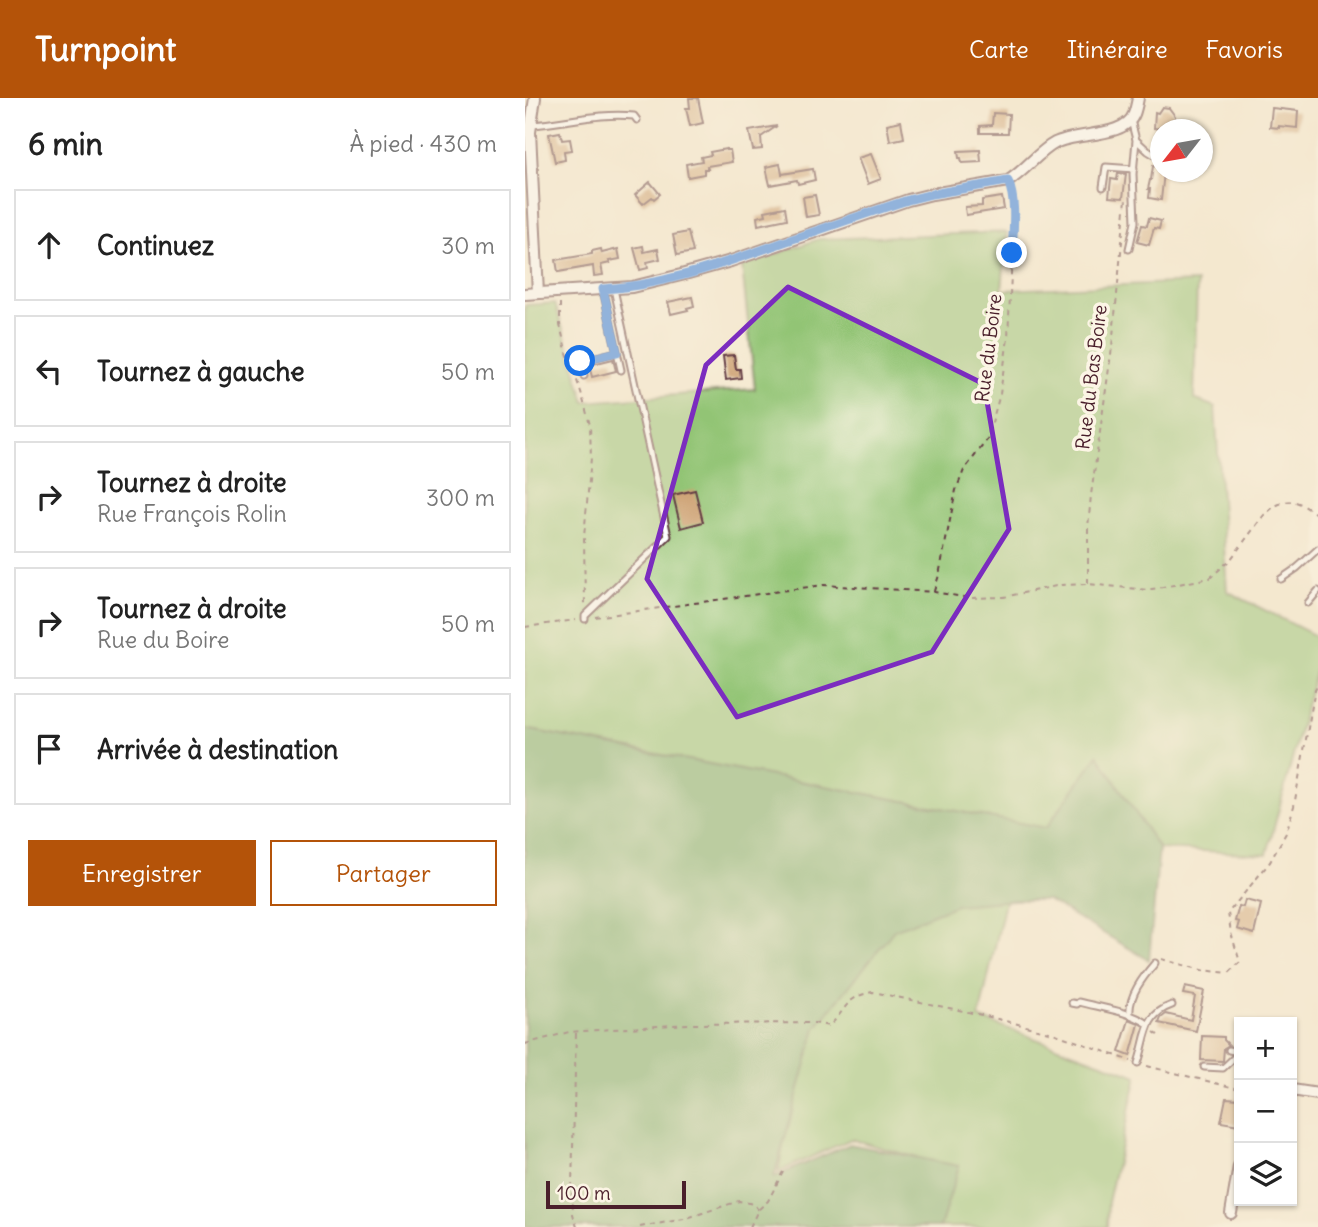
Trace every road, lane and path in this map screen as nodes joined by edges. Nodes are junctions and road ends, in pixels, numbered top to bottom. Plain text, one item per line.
1 (535, 98) edge
2 (1138, 98) edge
3 (637, 120) dead end
4 (1131, 120) junction
5 (531, 125) junction
6 (1136, 139) junction
7 (1150, 152) edge
8 (1133, 172) junction
9 (1008, 181) junction
10 (1103, 187) dead end
11 (1129, 249) dead end
12 (608, 289) junction
13 (560, 292) junction
14 (538, 293) junction
15 (525, 294) edge
16 (617, 352) junction
17 (621, 370) dead end
18 (584, 376) dead end
19 (1318, 515) edge
20 (1318, 549) edge
21 (1281, 579) dead end
22 (1088, 584) junction
23 (1318, 591) edge
24 (934, 592) junction
25 (1308, 603) dead end
26 (585, 617) junction
27 (525, 627) edge
28 (1318, 684) edge
29 (1155, 963) joint
30 (1072, 1003) dead end
31 (1172, 1005) dead end
32 (1130, 1016) junction
33 (1148, 1026) junction
34 (576, 1032) junction
35 (1162, 1038) dead end
36 (525, 1044) edge
37 (1229, 1050) dead end
38 (1234, 1052) edge
39 (1234, 1058) edge
40 (1138, 1063) junction
41 (1205, 1067) dead end
42 (1234, 1088) edge
43 (1297, 1091) edge
44 (1318, 1094) edge
45 (785, 1168) dead end
46 (1234, 1195) edge
47 (758, 1210) junction
48 (1231, 1213) dead end
49 (577, 1227) edge
50 (640, 1227) edge
51 (750, 1227) edge

1 - 5 street
2 - 4 street
3 - 5 lane
4 - 6 lane
4 - 9 street
5 - 14 street
6 - 7 lane
6 - 8 lane
8 - 10 lane
8 - 11 lane
8 - 22 path, Rue du Bas Boire
9 - 12 street
9 - 24 path, Rue du Boire
12 - 13 street
12 - 16 lane
12 - 26 lane
13 - 14 street
13 - 26 path
14 - 15 street
16 - 17 lane
16 - 18 lane
19 - 22 path
20 - 21 lane
22 - 24 path
23 - 25 lane
24 - 26 path
26 - 27 path
28 - 29 path
29 - 32 lane
30 - 32 lane
31 - 33 lane
32 - 33 lane
33 - 35 path
33 - 40 lane
34 - 36 path
34 - 40 path
34 - 49 path
37 - 38 lane
39 - 41 lane
40 - 42 path
43 - 44 street
45 - 47 path
46 - 48 street
47 - 50 path
47 - 51 path

